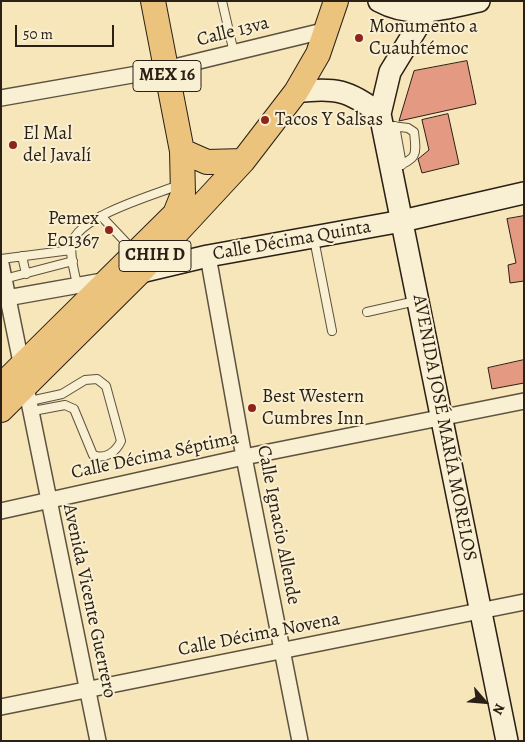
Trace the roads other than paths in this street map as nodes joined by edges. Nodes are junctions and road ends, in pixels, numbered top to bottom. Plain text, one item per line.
1 (153, 1) edge
2 (222, 1) edge
3 (336, 1) edge
4 (379, 1) edge
5 (478, 1) edge
6 (426, 13) junction
7 (327, 30) junction
8 (234, 52) junction
9 (166, 69) junction
10 (296, 92) junction
11 (1, 98) edge
12 (386, 122) junction
13 (182, 151) junction
14 (243, 161) junction
15 (397, 167) junction
16 (183, 184) junction
17 (524, 194) edge
18 (101, 216) junction
19 (402, 221) junction
20 (314, 237) junction
21 (71, 250) junction
22 (22, 256) junction
23 (208, 256) junction
24 (1, 259) edge
25 (73, 261) junction
26 (138, 262) junction
27 (3, 272) edge
28 (26, 274) junction
29 (109, 279) junction
30 (77, 285) junction
31 (4, 298) edge
32 (418, 301) junction
33 (367, 312) dead end
34 (332, 331) dead end
35 (1, 386) edge
36 (28, 391) junction
37 (62, 394) junction
38 (524, 401) edge
39 (65, 405) junction
40 (1, 410) edge
41 (442, 418) junction
42 (244, 457) junction
43 (48, 500) junction
44 (1, 511) edge
45 (524, 602) edge
46 (481, 611) junction
47 (282, 651) junction
48 (87, 688) junction
49 (1, 707) edge
50 (98, 741) edge
51 (300, 741) edge
52 (507, 741) edge

1 - 9 main road, MEX 16
2 - 8 lane
3 - 7 main road
4 - 6 main road
5 - 6 main road
6 - 12 main road
7 - 8 street, Calle 13va
7 - 10 main road
8 - 9 street, Calle 13va
9 - 11 street, Calle 13va
9 - 13 main road, MEX 16
10 - 12 main road
10 - 14 main road, CHIH D
12 - 15 main road, AVENIDA JOSÉ MARÍA MORELOS
12 - 15 lane
13 - 14 main road
13 - 16 main road, CHIH D
14 - 26 main road, CHIH D
15 - 19 main road, AVENIDA JOSÉ MARÍA MORELOS
16 - 18 lane
16 - 26 main road, CHIH D
17 - 19 main road, Calle Décima Quinta
18 - 21 lane
18 - 26 lane
19 - 20 main road, Calle Décima Quinta
19 - 32 main road, AVENIDA JOSÉ MARÍA MORELOS
20 - 23 main road, Calle Décima Quinta
20 - 34 lane
21 - 22 lane
21 - 25 lane
22 - 24 lane
22 - 28 lane
23 - 26 main road, Calle Décima Quinta
23 - 42 street, Calle Ignacio Allende
25 - 28 lane
25 - 30 lane
26 - 29 main road, CHIH D
26 - 36 main road, CHIH D
27 - 28 lane
27 - 31 street, Avenida Vicente Guerrero
29 - 30 street
29 - 36 main road, CHIH D
30 - 31 street
31 - 36 street, Avenida Vicente Guerrero
32 - 33 lane
32 - 41 main road, AVENIDA JOSÉ MARÍA MORELOS
35 - 36 main road, CHIH D
36 - 37 lane
36 - 39 lane
36 - 40 main road, CHIH D
36 - 43 street, Avenida Vicente Guerrero
37 - 39 lane
37 - 39 lane
38 - 41 street, Calle Décima Séptima
41 - 42 street, Calle Décima Séptima
41 - 46 main road, AVENIDA JOSÉ MARÍA MORELOS
42 - 43 street, Calle Décima Séptima
42 - 47 street, Calle Ignacio Allende
43 - 44 street, Calle Décima Séptima
43 - 48 street, Avenida Vicente Guerrero
45 - 46 street, Calle Décima Novena
46 - 47 street, Calle Décima Novena
46 - 52 main road, AVENIDA JOSÉ MARÍA MORELOS
47 - 48 street, Calle Décima Novena
47 - 51 street, Calle Ignacio Allende
48 - 49 street, Calle Décima Novena
48 - 50 street, Avenida Vicente Guerrero

